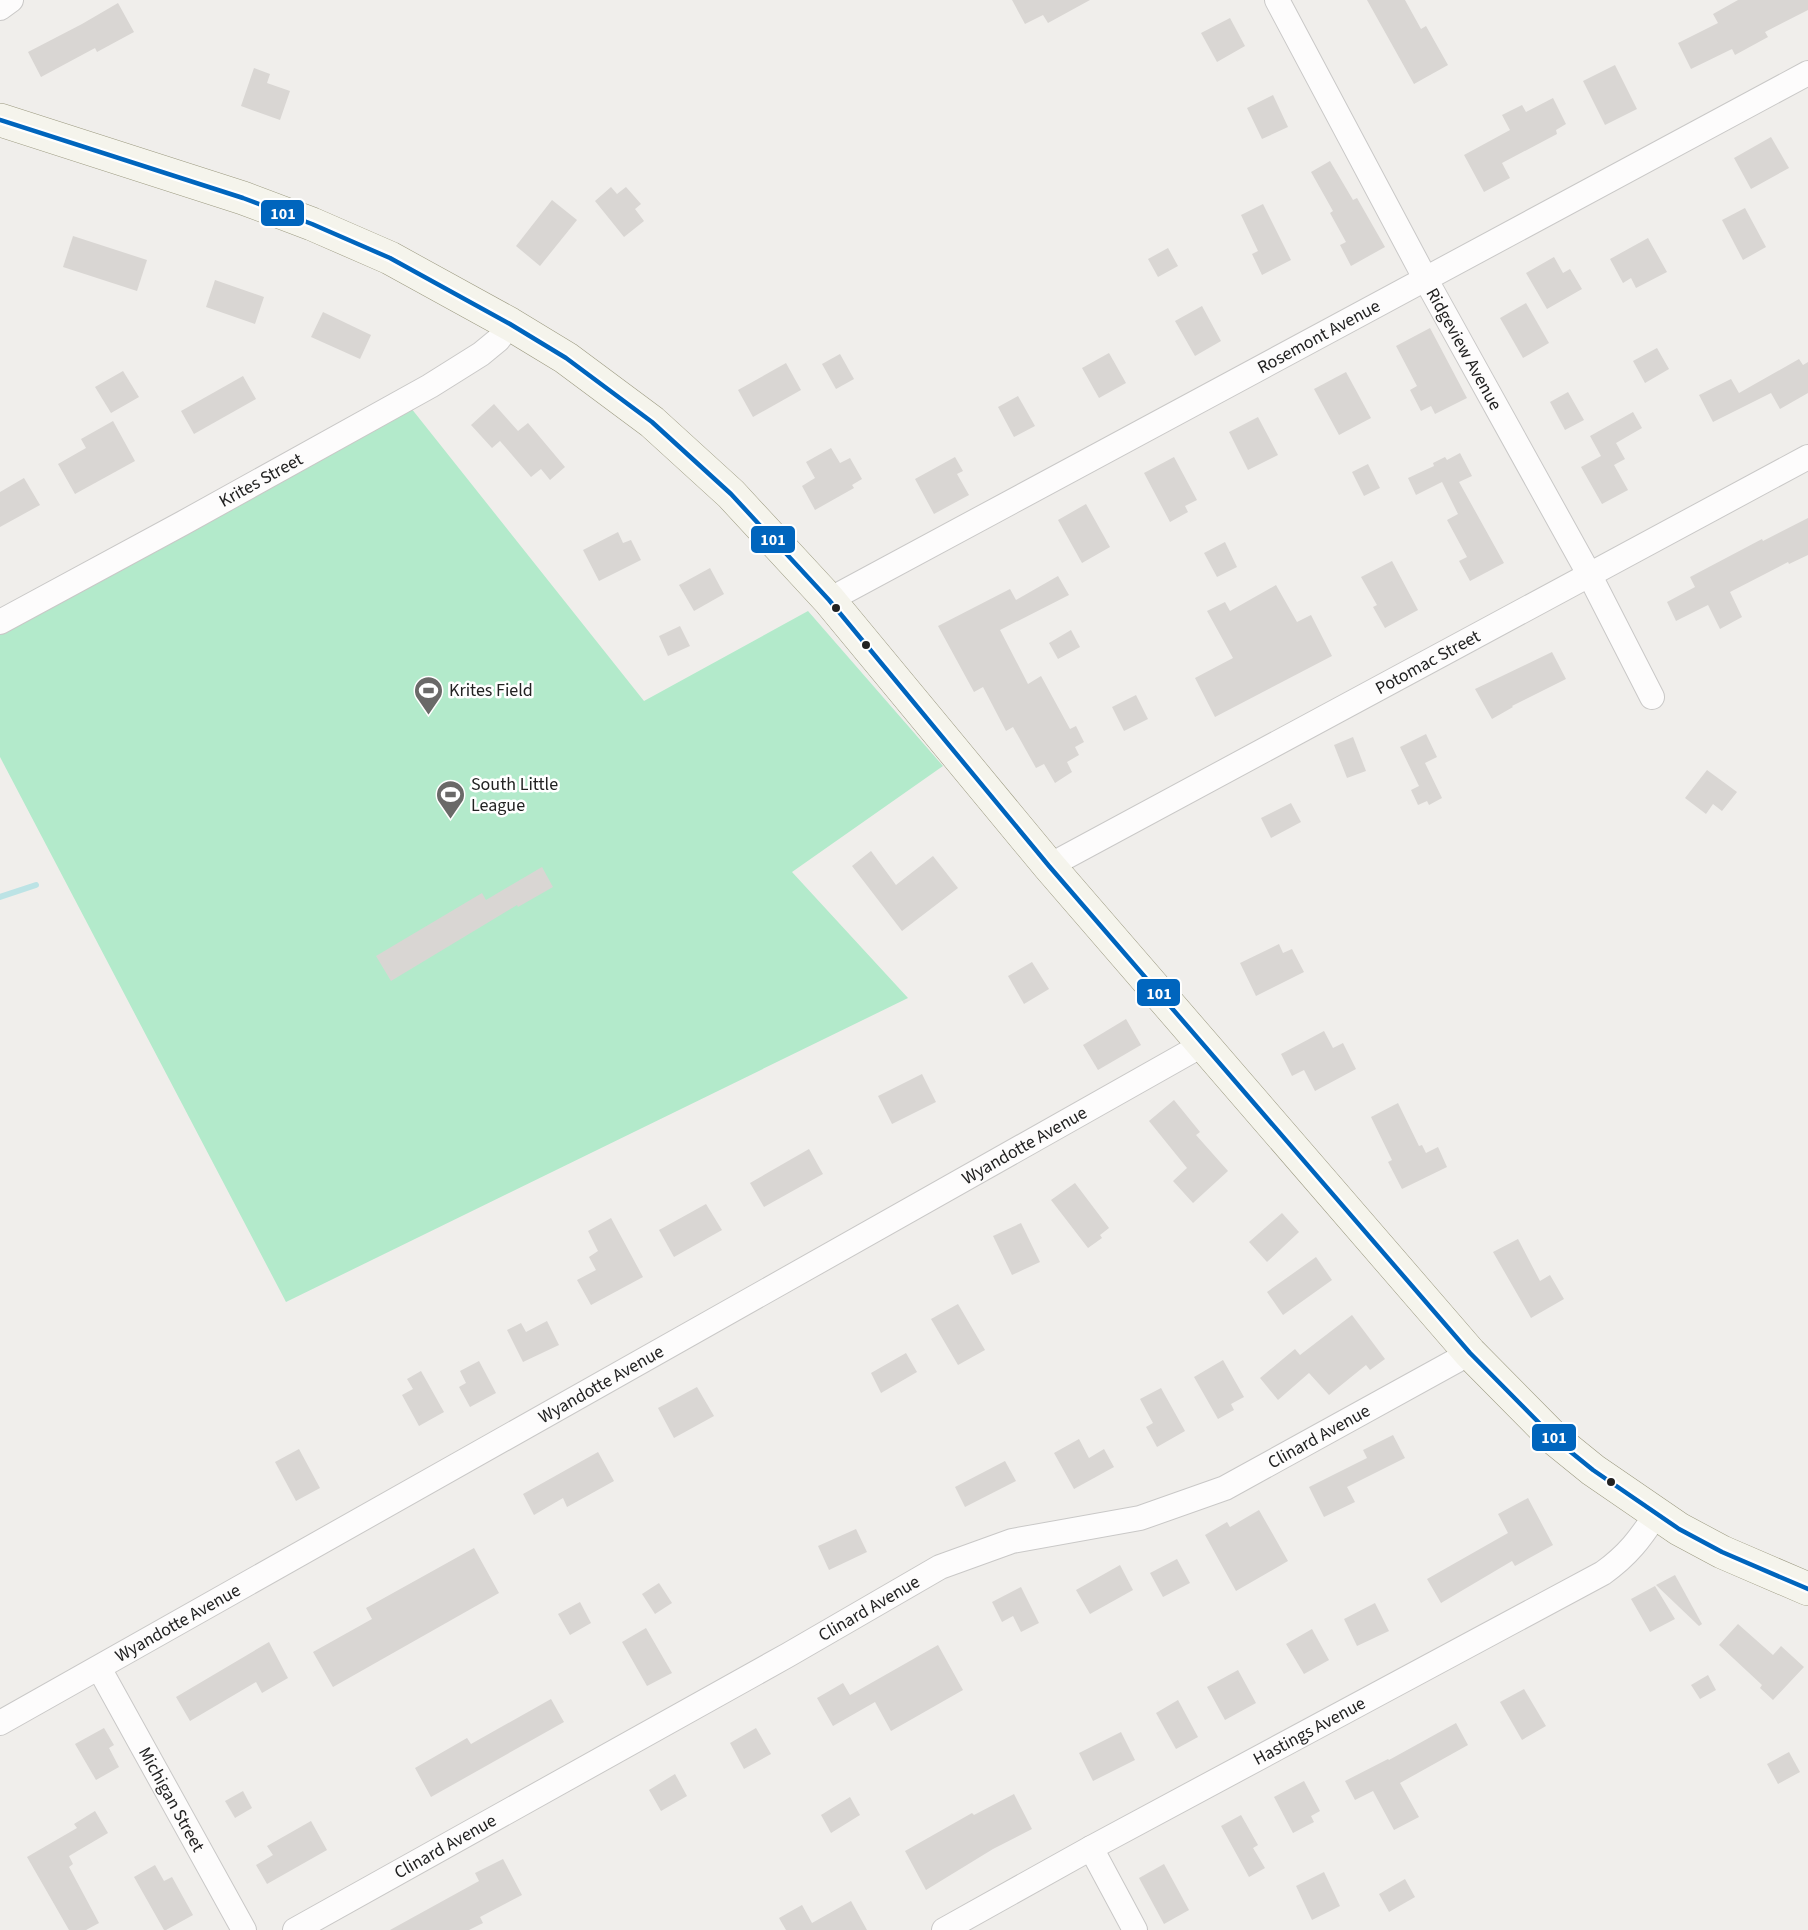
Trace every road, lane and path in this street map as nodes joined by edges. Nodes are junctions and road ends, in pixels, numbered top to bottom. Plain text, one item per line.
1 (11, 0) edge
2 (1277, 0) edge
3 (0, 8) edge
4 (1808, 73) edge
5 (0, 120) edge
6 (1426, 280) junction
7 (510, 324) junction
8 (1808, 458) edge
9 (1589, 574) junction
10 (829, 600) junction
11 (0, 622) edge
12 (1652, 697) dead end
13 (1048, 866) junction
14 (1202, 1045) junction
15 (1470, 1353) junction
16 (1657, 1514) junction
17 (1808, 1588) edge
18 (99, 1668) junction
19 (0, 1723) edge
20 (1091, 1848) junction
21 (244, 1930) edge
22 (295, 1930) edge
23 (944, 1930) edge
24 (1135, 1930) edge

1 - 3 street
2 - 6 street, Ridgeview Avenue
4 - 6 street, Rosemont Avenue
5 - 7 main road
6 - 9 street, Ridgeview Avenue
6 - 10 street, Rosemont Avenue
7 - 10 main road
7 - 11 street, Krites Street
8 - 9 street, Potomac Street
9 - 12 street, Ridgeview Avenue
9 - 13 street, Potomac Street
10 - 13 main road
13 - 14 main road
14 - 15 main road
14 - 18 street, Wyandotte Avenue
15 - 16 main road
15 - 22 street, Clinard Avenue
16 - 17 main road
16 - 20 street, Hastings Avenue
18 - 19 street, Wyandotte Avenue
18 - 21 street, Michigan Street
20 - 23 street, Hastings Avenue
20 - 24 street

